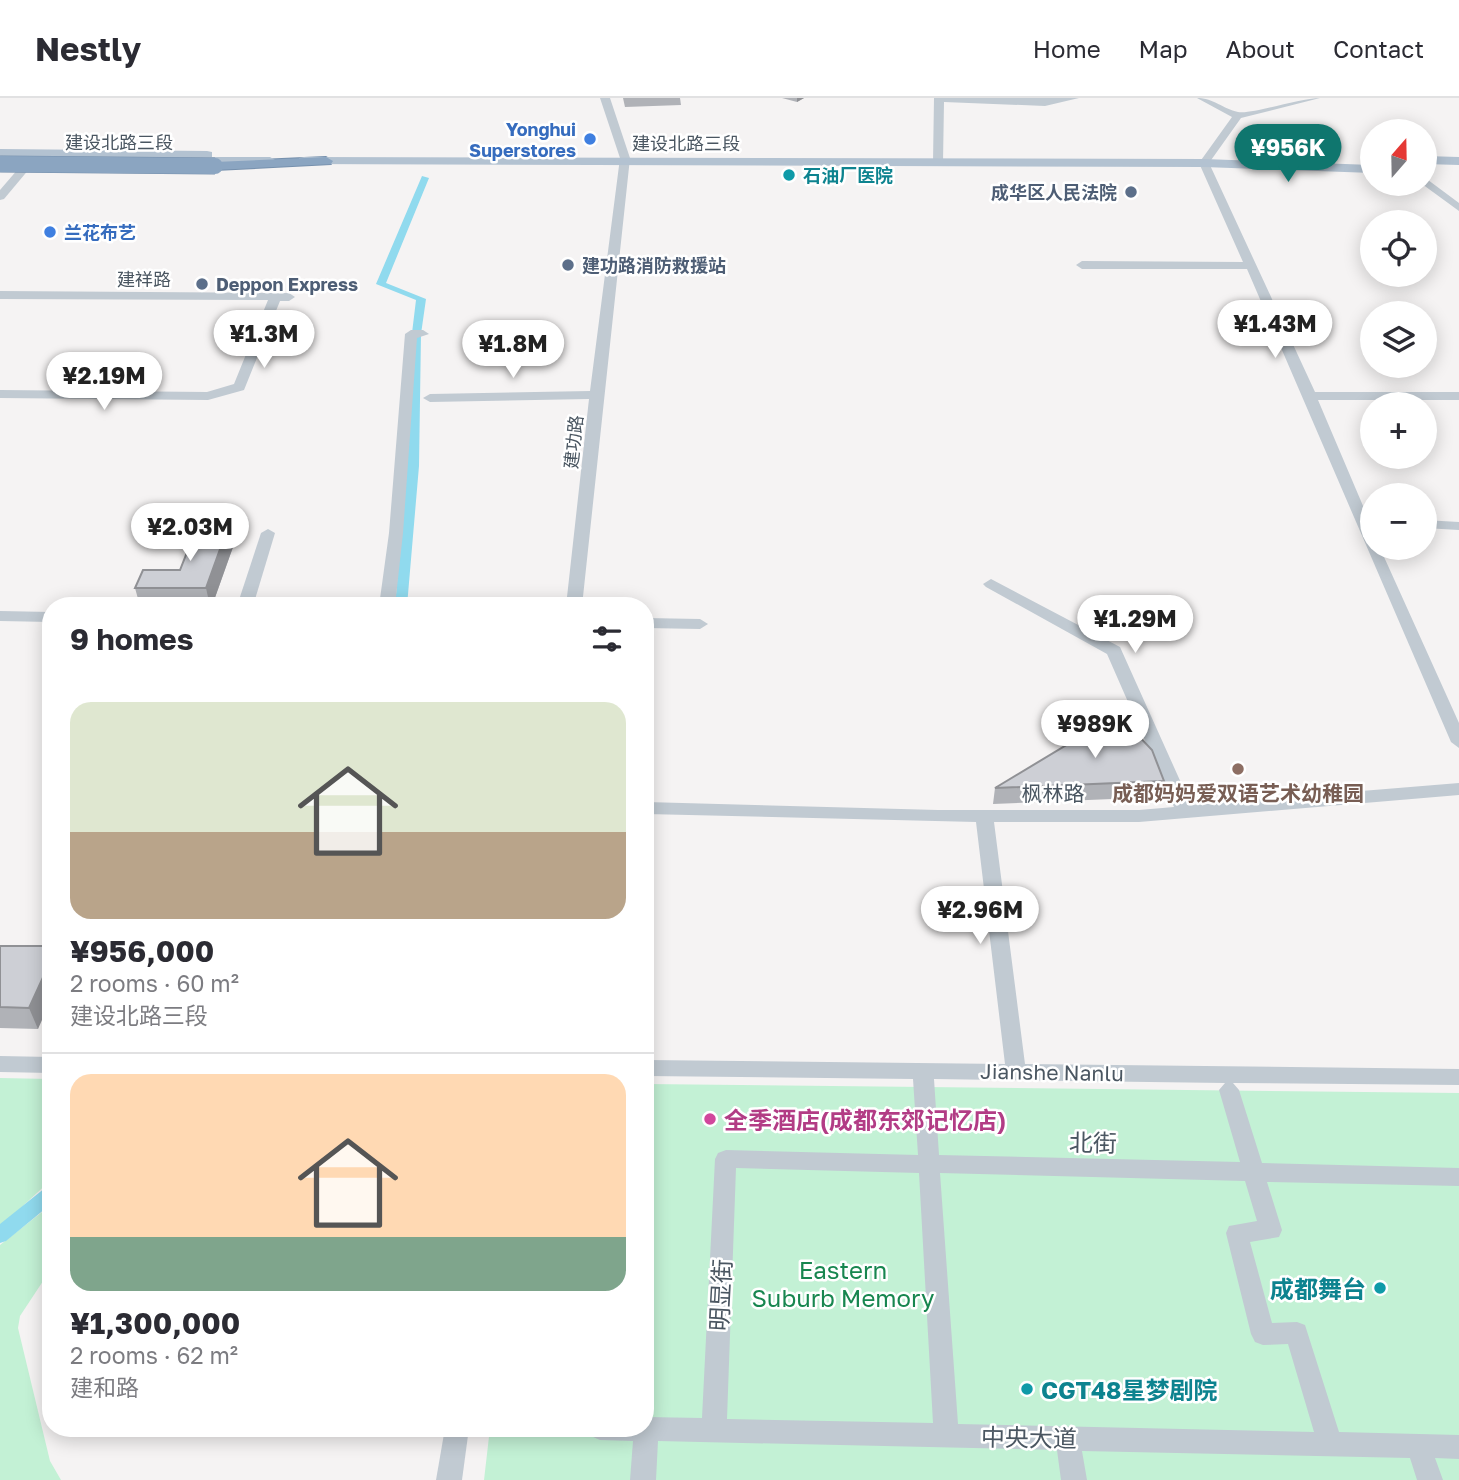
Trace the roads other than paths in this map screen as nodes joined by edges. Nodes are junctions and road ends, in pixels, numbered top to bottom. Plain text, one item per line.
1 (605, 98) edge
2 (939, 98) edge
3 (1074, 98) edge
4 (1202, 98) edge
5 (1315, 98) edge
6 (1238, 116) junction
7 (0, 153) edge
8 (34, 157) junction
9 (937, 159) junction
10 (624, 160) junction
11 (1206, 160) junction
12 (326, 161) junction
13 (0, 162) edge
14 (1360, 162) edge
15 (1437, 163) edge
16 (1459, 163) edge
17 (1437, 190) edge
18 (0, 197) edge
19 (1459, 208) edge
20 (1082, 265) dead end
21 (1250, 266) junction
22 (0, 295) edge
23 (423, 334) dead end
24 (0, 394) edge
25 (596, 395) junction
26 (1310, 396) junction
27 (1459, 396) edge
28 (430, 398) dead end
29 (1360, 507) edge
30 (1437, 525) edge
31 (1459, 526) edge
32 (268, 533) dead end
33 (1379, 560) edge
34 (991, 584) dead end
35 (248, 597) edge
36 (388, 597) edge
37 (575, 597) edge
38 (0, 616) edge
39 (42, 617) edge
40 (654, 623) edge
41 (699, 624) dead end
42 (1459, 742) edge
43 (1459, 789) edge
44 (654, 808) edge
45 (1185, 812) junction
46 (984, 816) junction
47 (0, 1064) edge
48 (42, 1065) edge
49 (654, 1068) edge
50 (923, 1070) junction
51 (1016, 1071) junction
52 (1459, 1077) edge
53 (1229, 1090) dead end
54 (726, 1159) joint
55 (928, 1164) junction
56 (1253, 1172) junction
57 (1459, 1177) edge
58 (654, 1429) edge
59 (714, 1431) junction
60 (946, 1436) junction
61 (456, 1437) edge
62 (646, 1437) edge
63 (1068, 1438) junction
64 (1330, 1444) junction
65 (1418, 1446) junction
66 (1459, 1447) edge
67 (449, 1480) edge
68 (643, 1480) edge
69 (1074, 1480) edge
70 (1430, 1480) edge

1 - 10 street
2 - 3 street
2 - 9 street
4 - 6 street
5 - 6 street
6 - 11 street
7 - 8 main road, 建设北路三段
8 - 10 main road, 建设北路三段
8 - 12 main road, 建设北路三段
8 - 13 main road, 建设北路三段
8 - 18 street
9 - 10 main road, 建设北路三段
9 - 11 main road, 建设北路三段
10 - 12 main road, 建设北路三段
10 - 25 street, 建功路
11 - 14 main road, 建设北路三段
11 - 21 street
12 - 13 highway, bridge
15 - 16 main road
17 - 19 street
20 - 21 street
21 - 26 street
22 - 24 street, 建祥路
23 - 36 street
25 - 28 street
25 - 37 street, 建功路
26 - 27 street
26 - 29 street
30 - 31 street
32 - 35 street
33 - 42 street
34 - 45 street
38 - 39 street
40 - 41 street
43 - 45 street, 枫林路
44 - 46 street, 枫林路
45 - 46 street, 枫林路
46 - 51 street
47 - 48 street
49 - 50 street, Jianshe Nanlu
50 - 51 street, Jianshe Nanlu
50 - 55 street
51 - 52 street, Jianshe Nanlu
53 - 56 street
54 - 55 street, 北街
54 - 59 street, 明显街
55 - 56 street, 北街
55 - 60 street
56 - 57 street, 北街
56 - 64 street
58 - 59 street, 中央大道
59 - 60 street, 中央大道
60 - 63 street, 中央大道
61 - 67 street
62 - 68 street
63 - 64 street, 中央大道
63 - 69 street
64 - 65 street, 中央大道
65 - 66 street, 中央大道
65 - 70 street

